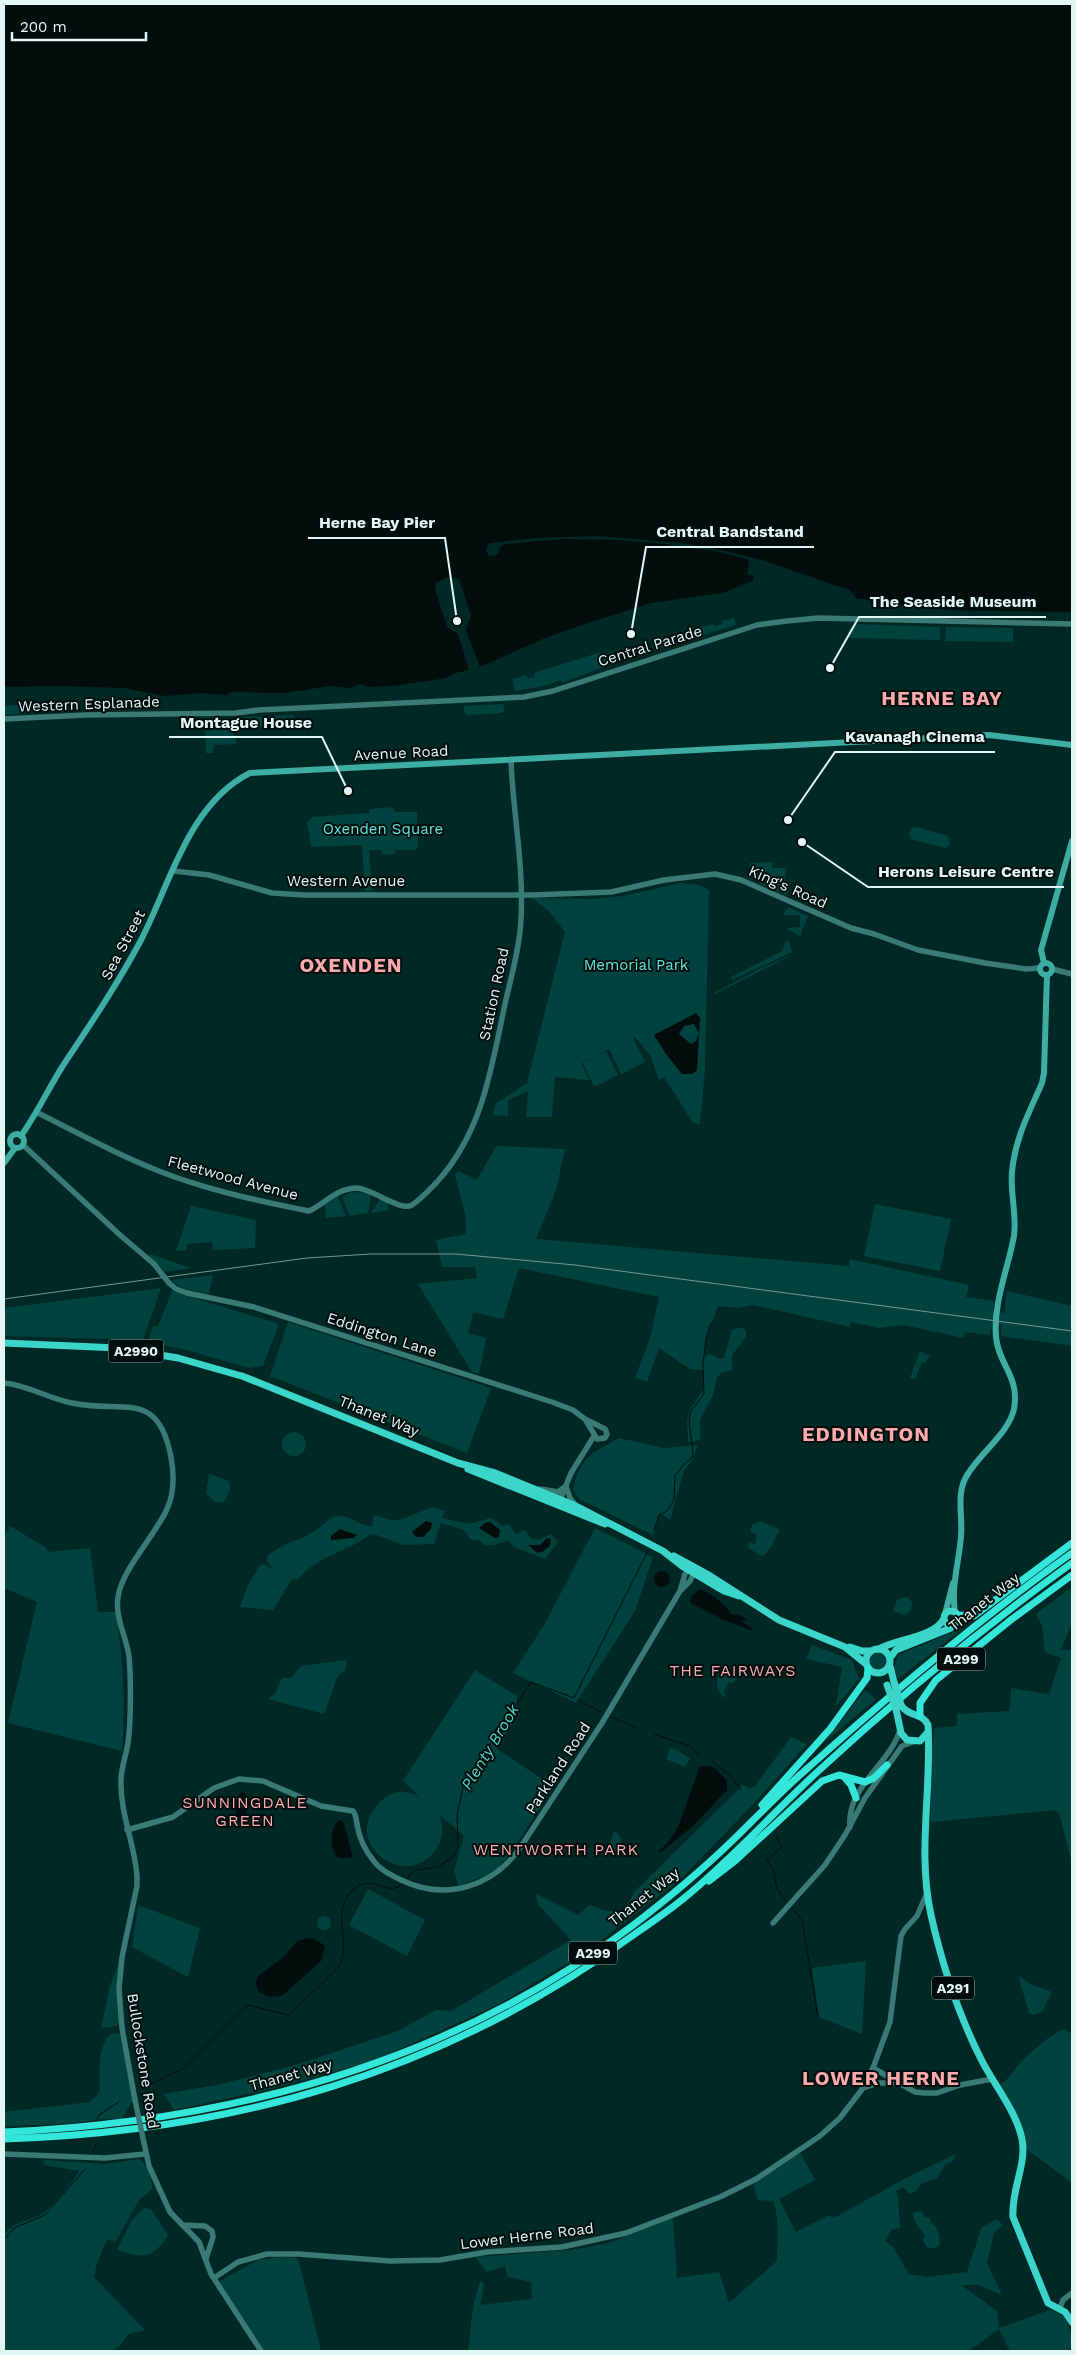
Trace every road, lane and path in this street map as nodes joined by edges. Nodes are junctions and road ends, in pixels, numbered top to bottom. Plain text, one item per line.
1 (1072, 624) edge
2 (236, 713) joint
3 (4, 719) edge
4 (1072, 745) edge
5 (511, 760) junction
6 (250, 773) joint
7 (1072, 841) edge
8 (174, 871) junction
9 (521, 895) junction
10 (1042, 966) junction
11 (1052, 969) junction
12 (1072, 974) edge
13 (1047, 975) junction
14 (36, 1112) junction
15 (21, 1136) junction
16 (23, 1145) junction
17 (15, 1148) junction
18 (4, 1163) edge
19 (315, 1208) joint
20 (4, 1343) edge
21 (27, 1345) junction
22 (4, 1348) edge
23 (4, 1384) edge
24 (585, 1419) junction
25 (601, 1427) junction
26 (594, 1435) junction
27 (601, 1440) junction
28 (584, 1452) junction
29 (462, 1465) junction
30 (526, 1486) junction
31 (566, 1486) junction
32 (559, 1502) junction
33 (576, 1506) junction
34 (622, 1529) junction
35 (1072, 1543) edge
36 (1072, 1553) edge
37 (1072, 1563) edge
38 (692, 1569) junction
39 (1072, 1576) edge
40 (956, 1577) junction
41 (956, 1613) junction
42 (945, 1616) junction
43 (1012, 1619) junction
44 (952, 1625) junction
45 (998, 1638) dead end
46 (845, 1647) junction
47 (875, 1650) junction
48 (890, 1662) junction
49 (867, 1666) junction
50 (877, 1674) junction
51 (891, 1684) junction
52 (899, 1707) junction
53 (917, 1715) junction
54 (900, 1728) junction
55 (928, 1732) junction
56 (914, 1742) junction
57 (927, 1758) junction
58 (887, 1766) junction
59 (843, 1775) junction
60 (865, 1782) junction
61 (856, 1798) junction
62 (850, 1827) junction
63 (127, 1830) junction
64 (705, 1865) junction
65 (927, 1893) junction
66 (683, 1900) junction
67 (773, 1923) dead end
68 (873, 2068) junction
69 (992, 2079) junction
70 (899, 2083) junction
71 (863, 2088) junction
72 (4, 2132) edge
73 (4, 2139) edge
74 (4, 2154) edge
75 (145, 2154) junction
76 (180, 2224) junction
77 (202, 2226) junction
78 (197, 2240) junction
79 (210, 2242) junction
80 (206, 2260) junction
81 (214, 2278) junction
82 (1072, 2293) edge
83 (1060, 2308) junction
84 (1072, 2322) edge
85 (261, 2351) edge

1 - 2 street, Central Parade
2 - 3 street, Western Esplanade
4 - 5 main road, Avenue Road
5 - 6 main road, Avenue Road
5 - 9 street, Station Road
6 - 8 main road, Sea Street
7 - 10 main road
8 - 9 street, Western Avenue
8 - 14 main road, Sea Street
9 - 10 street, King's Road
9 - 19 street, Station Road
10 - 11 main road
10 - 13 main road
11 - 12 street
11 - 13 main road
13 - 40 main road
14 - 15 main road, Sea Street
14 - 19 street, Fleetwood Avenue
15 - 16 main road
15 - 17 main road, Sea Street
16 - 17 main road
16 - 24 street, Eddington Lane, bridge
17 - 18 main road, Sea Street
20 - 21 main road, Thanet Way / A2990
21 - 22 main road, Thanet Way / A2990
21 - 29 main road, Thanet Way / A2990
23 - 63 street, Bullockstone Road
24 - 25 street, Eddington Lane
24 - 26 street, Eddington Lane
25 - 26 street
25 - 27 street
26 - 27 street
26 - 28 street
27 - 28 street
28 - 31 street
29 - 30 main road, Thanet Way / A2990
29 - 32 main road, Thanet Way / A2990
30 - 31 street
30 - 32 main road, Thanet Way / A2990
31 - 32 street
31 - 33 street
32 - 33 main road, Thanet Way / A2990
32 - 34 main road, Thanet Way / A2990
33 - 34 main road, Thanet Way / A2990
34 - 38 main road, Thanet Way / A2990
35 - 41 highway
36 - 64 highway, Thanet Way / A299
37 - 66 highway, Thanet Way / A299
38 - 46 main road, Thanet Way / A2990
38 - 63 street, Parkland Road
39 - 43 highway, A299
40 - 41 main road
40 - 42 main road
41 - 42 main road
41 - 44 main road
42 - 44 main road
42 - 47 main road, Thanet Way
43 - 45 highway
43 - 53 highway, A299
44 - 48 main road, Thanet Way
46 - 47 main road, Thanet Way / A2990
46 - 49 main road, Thanet Way / A2990
47 - 48 main road
47 - 49 main road
48 - 50 main road
48 - 51 main road
49 - 50 main road
49 - 64 highway, A299
50 - 51 main road
51 - 52 main road, bridge
52 - 53 main road
52 - 54 main road
53 - 55 main road
54 - 56 main road
54 - 60 street
55 - 56 main road
55 - 57 main road, A291
56 - 57 main road
56 - 58 street
57 - 65 main road, A291
58 - 60 highway
58 - 62 street
59 - 60 highway
59 - 61 highway
59 - 66 highway, A299
60 - 61 street
61 - 62 street
62 - 67 street
63 - 75 street, Bullockstone Road, bridge
64 - 72 highway, Thanet Way / A299
65 - 68 street, Lower Herne Road
65 - 69 main road, A291
66 - 73 highway, Thanet Way / A299
68 - 70 street
68 - 71 street, Lower Herne Road
69 - 70 street
69 - 83 main road, A291
70 - 71 street
71 - 81 street, Lower Herne Road
74 - 75 street
75 - 76 street, Bullockstone Road
76 - 77 street
76 - 78 street, Bullockstone Road
77 - 78 street
77 - 79 street
78 - 79 street
78 - 80 street, Bullockstone Road
79 - 80 street
80 - 81 street, Bullockstone Road
81 - 85 street, Bullockstone Road
82 - 83 street
83 - 84 main road, A291

